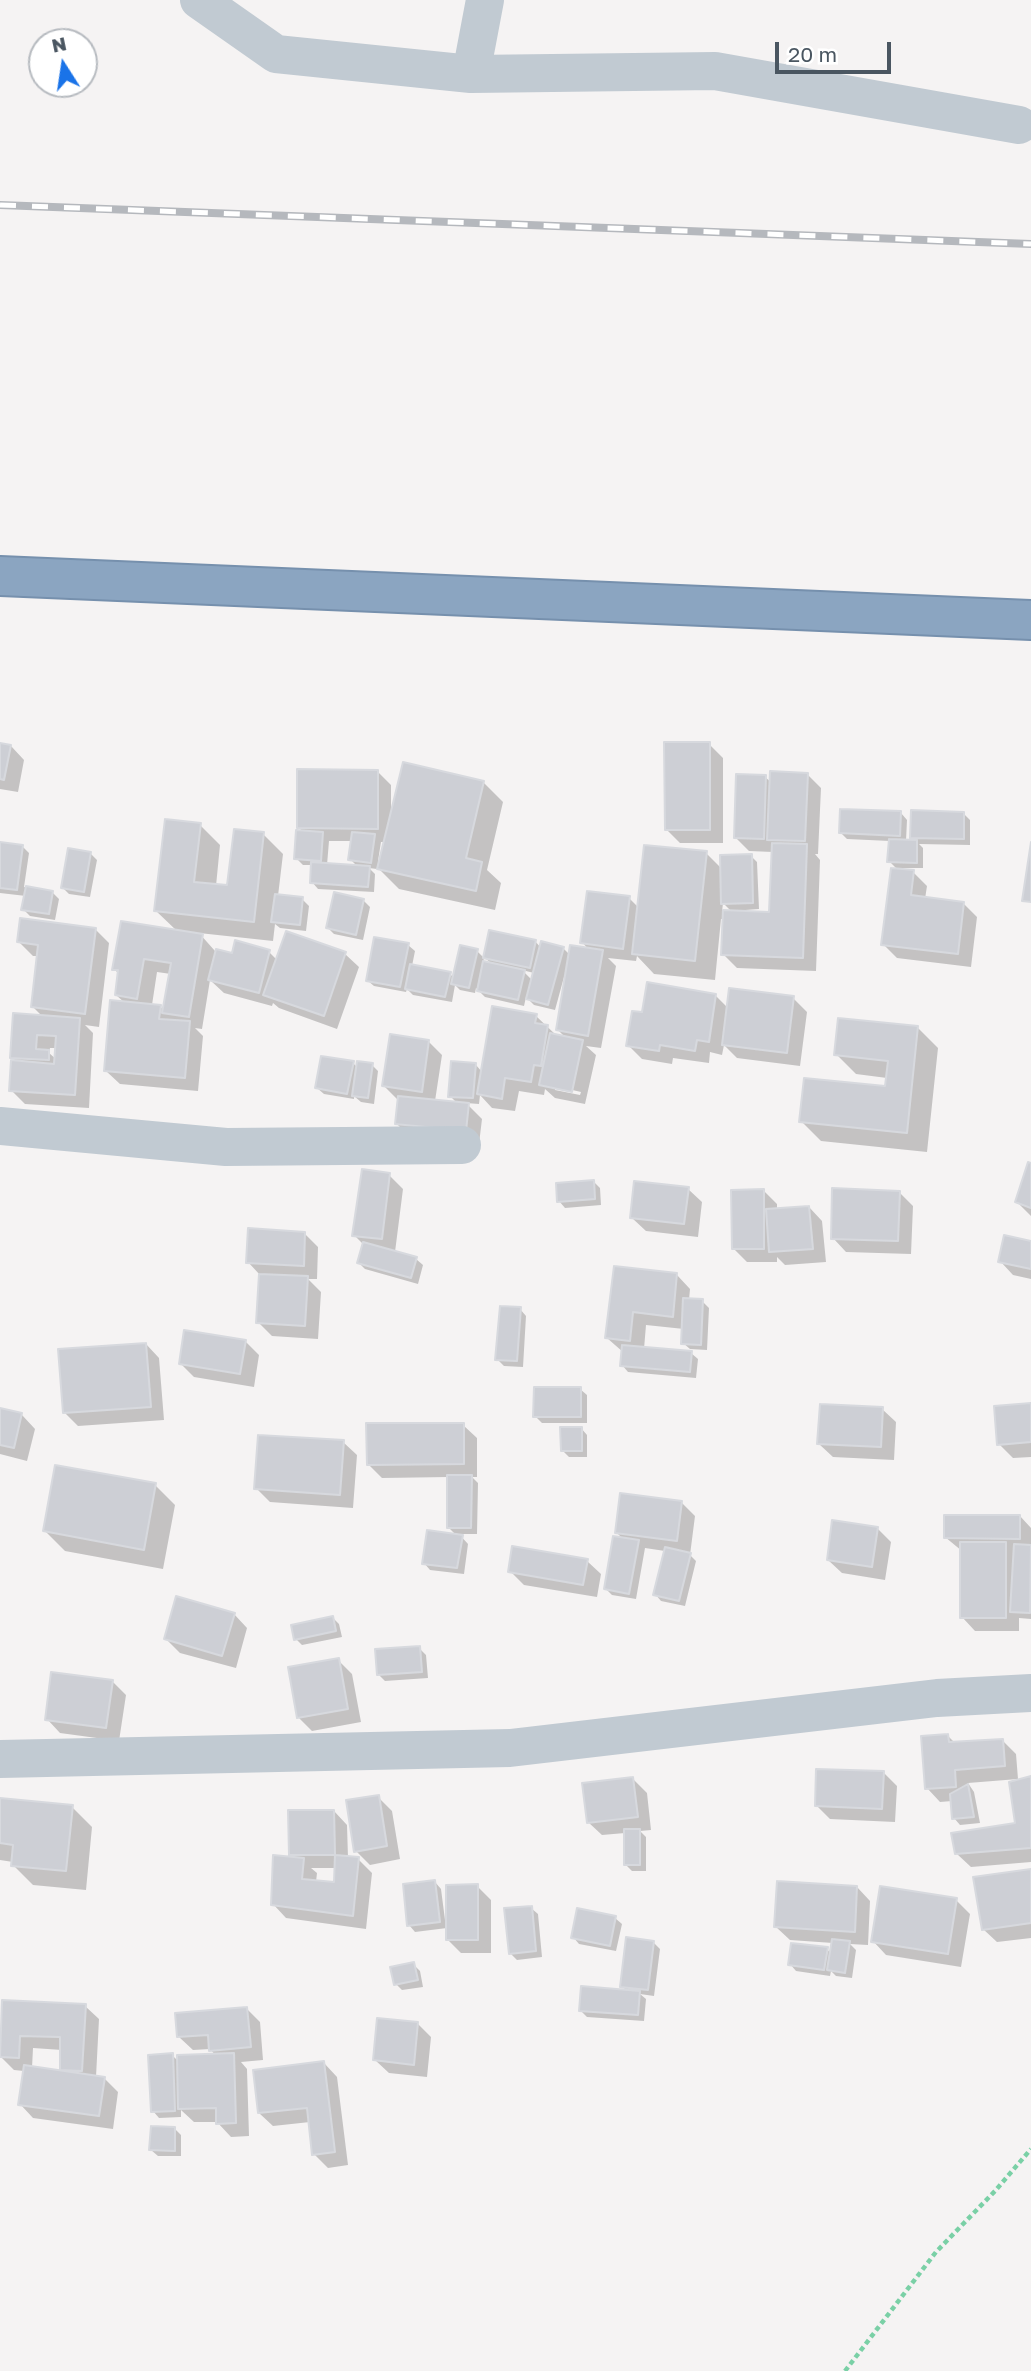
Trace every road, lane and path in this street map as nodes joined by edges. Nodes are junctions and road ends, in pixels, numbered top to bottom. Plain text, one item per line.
1 (199, 0) edge
2 (485, 0) edge
3 (471, 74) junction
4 (1019, 125) dead end
5 (0, 576) edge
6 (1031, 620) edge
7 (0, 1126) edge
8 (462, 1145) dead end
9 (1031, 1693) edge
10 (0, 1759) edge
11 (1031, 2149) edge
12 (845, 2371) edge

1 - 3 street
2 - 3 street
3 - 4 street
5 - 6 highway
7 - 8 street
9 - 10 street
11 - 12 path

